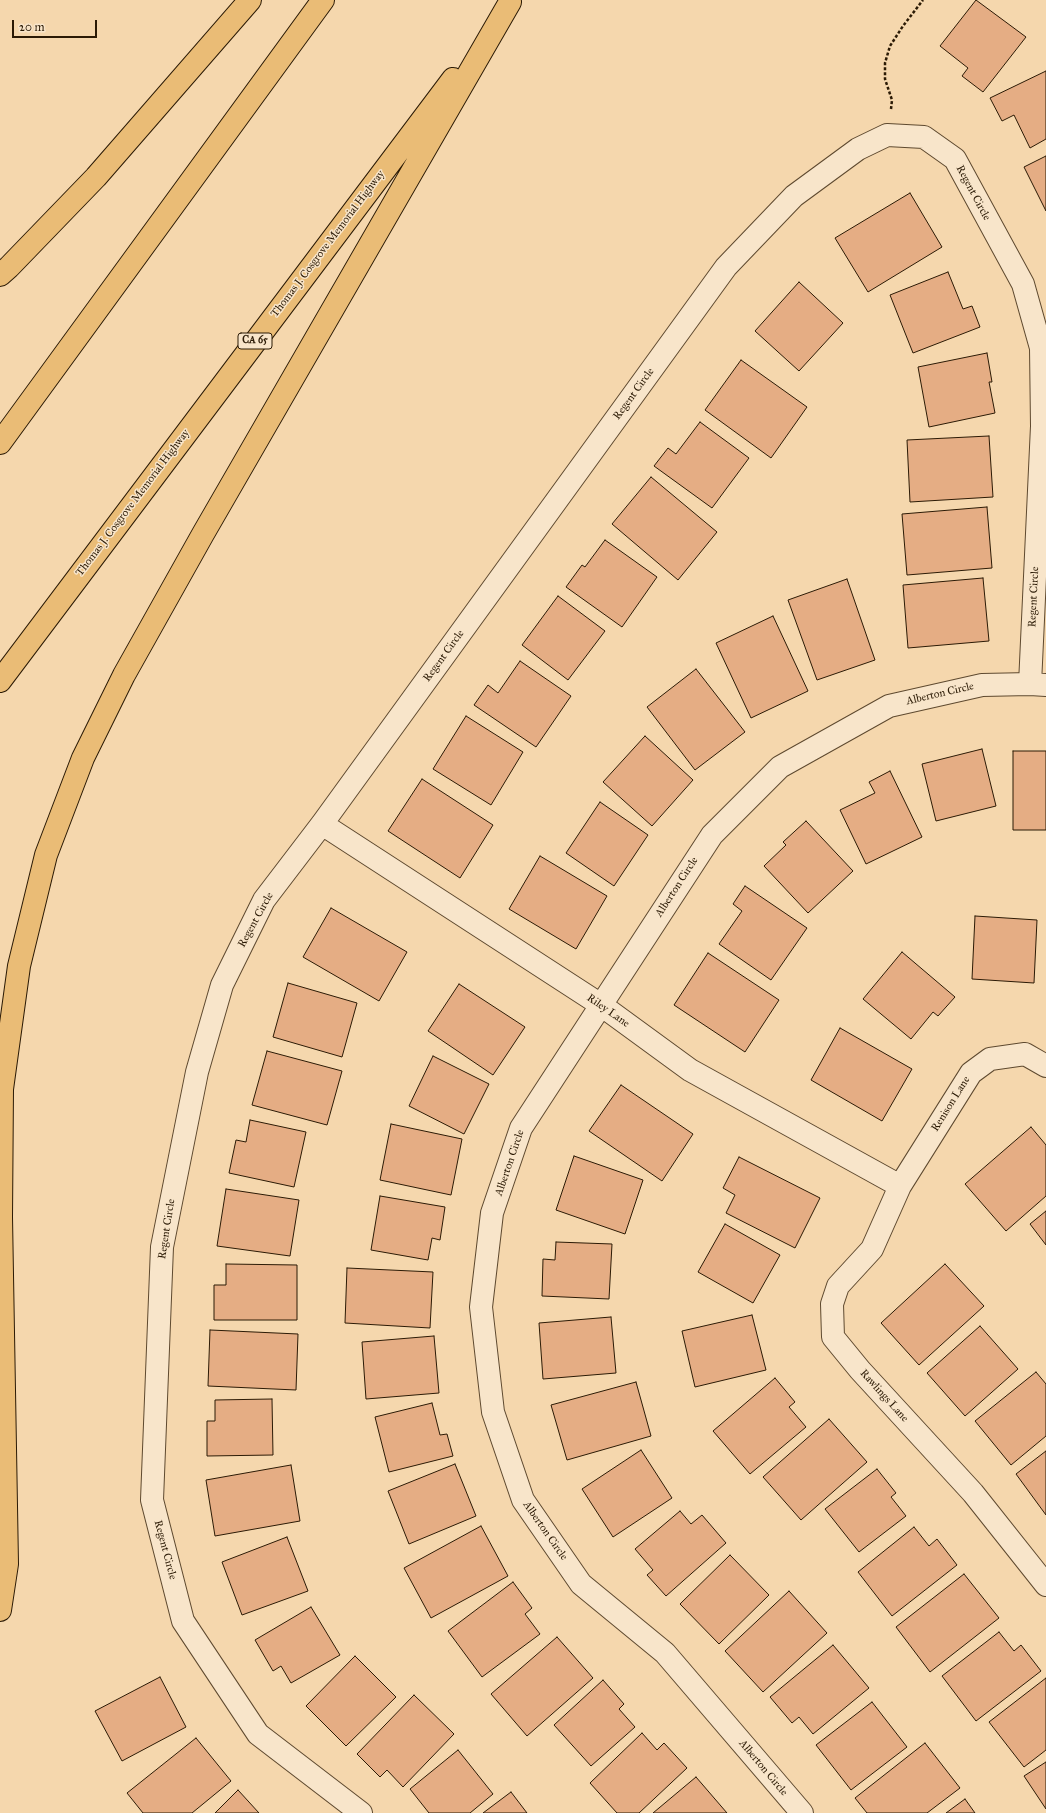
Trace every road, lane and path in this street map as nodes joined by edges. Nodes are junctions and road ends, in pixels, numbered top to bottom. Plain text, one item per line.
1 (250, 0) edge
2 (323, 0) edge
3 (923, 0) edge
4 (511, 1) edge
5 (887, 135) junction
6 (0, 275) edge
7 (0, 443) edge
8 (0, 681) edge
9 (1038, 684) edge
10 (322, 824) junction
11 (601, 1005) junction
12 (1046, 1066) edge
13 (900, 1186) junction
14 (1046, 1585) edge
15 (0, 1610) edge
16 (361, 1813) edge
17 (802, 1813) edge

1 - 6 highway
2 - 7 highway
3 - 5 path
4 - 8 highway, Thomas J. Cosgrove Memorial Highway / CA 65
4 - 15 highway
5 - 9 street, Regent Circle
5 - 10 street, Regent Circle
9 - 11 street, Alberton Circle
10 - 11 street, Riley Lane
10 - 16 street, Regent Circle
11 - 13 street, Riley Lane
11 - 17 street, Alberton Circle
12 - 13 street, Renison Lane
13 - 14 street, Rawlings Lane

